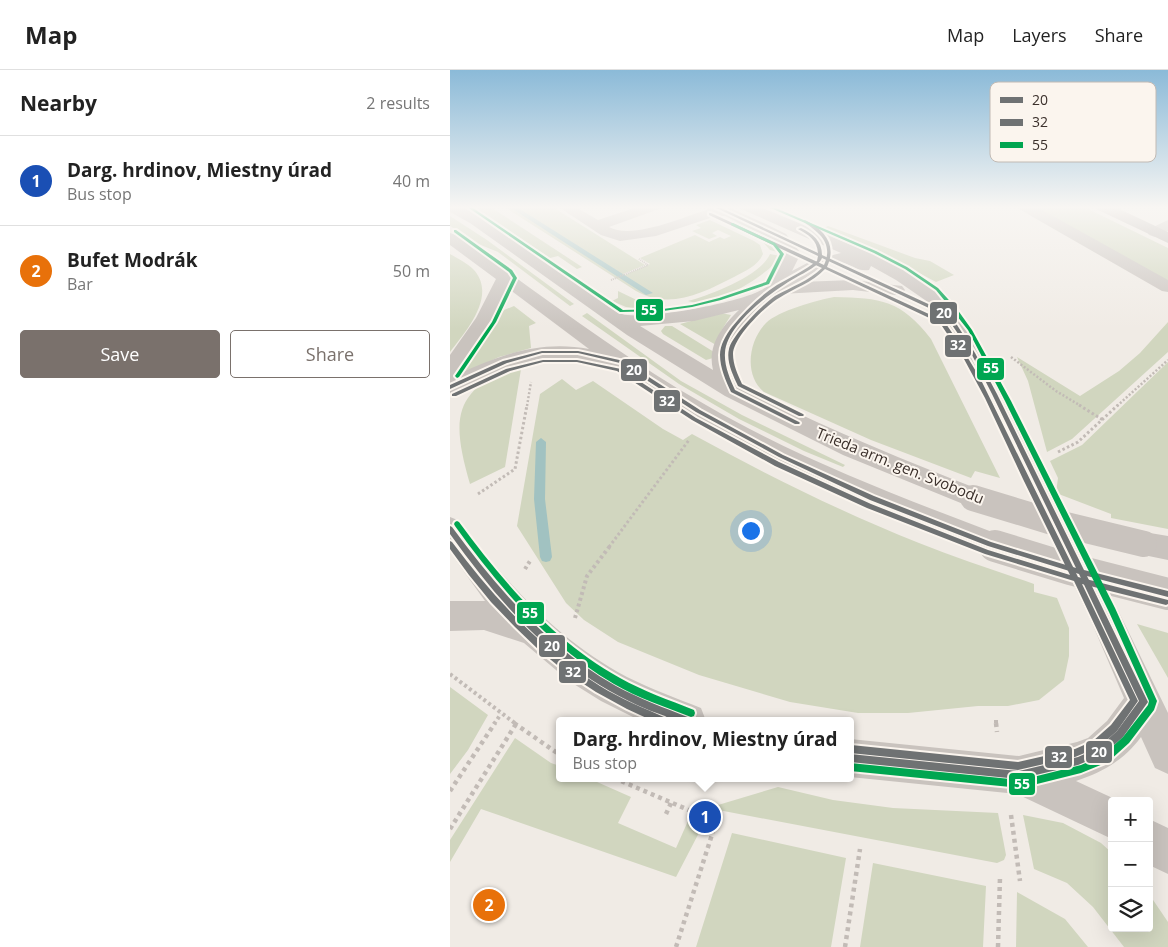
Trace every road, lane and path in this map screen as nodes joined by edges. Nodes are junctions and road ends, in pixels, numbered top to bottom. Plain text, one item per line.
1 (462, 247) edge
2 (514, 247) edge
3 (788, 247) edge
4 (798, 247) edge
5 (819, 247) edge
6 (841, 247) edge
7 (1097, 247) edge
8 (822, 260) junction
9 (643, 267) dead end
10 (506, 278) junction
11 (611, 280) dead end
12 (1168, 287) edge
13 (896, 290) junction
14 (770, 292) junction
15 (948, 315) junction
16 (619, 320) junction
17 (968, 346) junction
18 (1168, 360) edge
19 (622, 362) junction
20 (450, 372) edge
21 (532, 379) dead end
22 (450, 387) edge
23 (733, 391) junction
24 (1103, 420) junction
25 (687, 437) dead end
26 (1055, 454) dead end
27 (478, 494) dead end
28 (450, 529) edge
29 (1156, 546) edge
30 (530, 561) dead end
31 (525, 569) dead end
32 (1168, 594) edge
33 (450, 616) edge
34 (575, 618) dead end
35 (534, 631) junction
36 (450, 674) edge
37 (1144, 702) junction
38 (501, 714) junction
39 (678, 717) edge
40 (516, 724) junction
41 (556, 752) edge
42 (1168, 755) edge
43 (854, 758) edge
44 (1019, 775) junction
45 (623, 782) edge
46 (450, 791) edge
47 (671, 803) junction
48 (666, 814) dead end
49 (705, 817) dead end
50 (1108, 818) edge
51 (717, 819) dead end
52 (450, 829) edge
53 (1152, 842) edge
54 (860, 849) dead end
55 (1168, 853) edge
56 (1000, 877) dead end
57 (676, 947) edge
58 (846, 947) edge
59 (998, 947) edge

1 - 10 street
2 - 16 street, Trieda arm. gen. Svobodu
3 - 14 street
4 - 8 street
5 - 8 street
6 - 15 street
7 - 12 street
8 - 13 street
8 - 14 street
8 - 15 street
9 - 11 path
10 - 19 street
10 - 20 street
13 - 14 street
13 - 15 street
14 - 16 street
14 - 23 street
15 - 17 street
16 - 23 street, Trieda arm. gen. Svobodu
17 - 24 path
17 - 37 street
18 - 24 path
19 - 22 street
19 - 32 street, bridge
21 - 27 path
23 - 29 street, Trieda arm. gen. Svobodu, bridge
24 - 26 path
25 - 34 path
28 - 35 street
30 - 31 path
33 - 35 street
35 - 39 street
36 - 38 path
37 - 42 street
37 - 44 street
38 - 40 path
38 - 46 path
40 - 41 path
40 - 52 path
43 - 44 street
44 - 50 street
45 - 47 path
47 - 48 path
47 - 49 path
51 - 57 path
53 - 55 street
54 - 58 path
56 - 59 path

